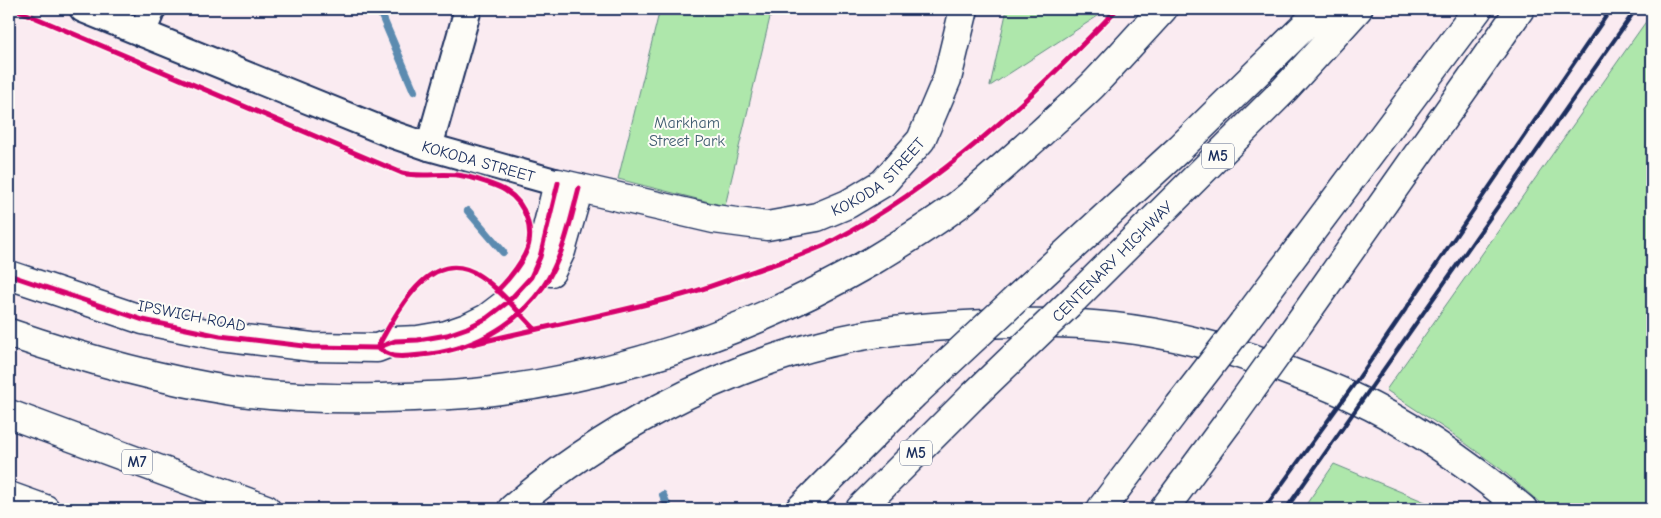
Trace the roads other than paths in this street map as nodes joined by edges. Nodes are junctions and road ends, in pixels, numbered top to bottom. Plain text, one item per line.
1 (83, 9) edge
2 (152, 9) edge
3 (468, 9) edge
4 (964, 9) edge
5 (1163, 9) edge
6 (1322, 9) edge
7 (1358, 9) edge
8 (1478, 9) edge
9 (1520, 9) edge
10 (142, 33) junction
11 (429, 147) junction
12 (568, 185) junction
13 (9, 275) edge
14 (9, 333) edge
15 (9, 414) edge
16 (9, 496) edge
17 (45, 509) edge
18 (266, 509) edge
19 (512, 509) edge
20 (800, 509) edge
21 (860, 509) edge
22 (1101, 509) edge
23 (1164, 509) edge
24 (1523, 509) edge

1 - 10 street, KOKODA STREET
2 - 10 street
3 - 11 street
4 - 12 main road, KOKODA STREET
5 - 14 main road
6 - 20 main road, bridge
7 - 21 main road, CENTENARY HIGHWAY / M5, bridge
8 - 22 main road, bridge
9 - 23 main road, bridge
10 - 11 street, KOKODA STREET
11 - 12 street, KOKODA STREET
12 - 13 main road, IPSWICH ROAD
15 - 18 main road, M7
16 - 17 main road
19 - 24 main road

